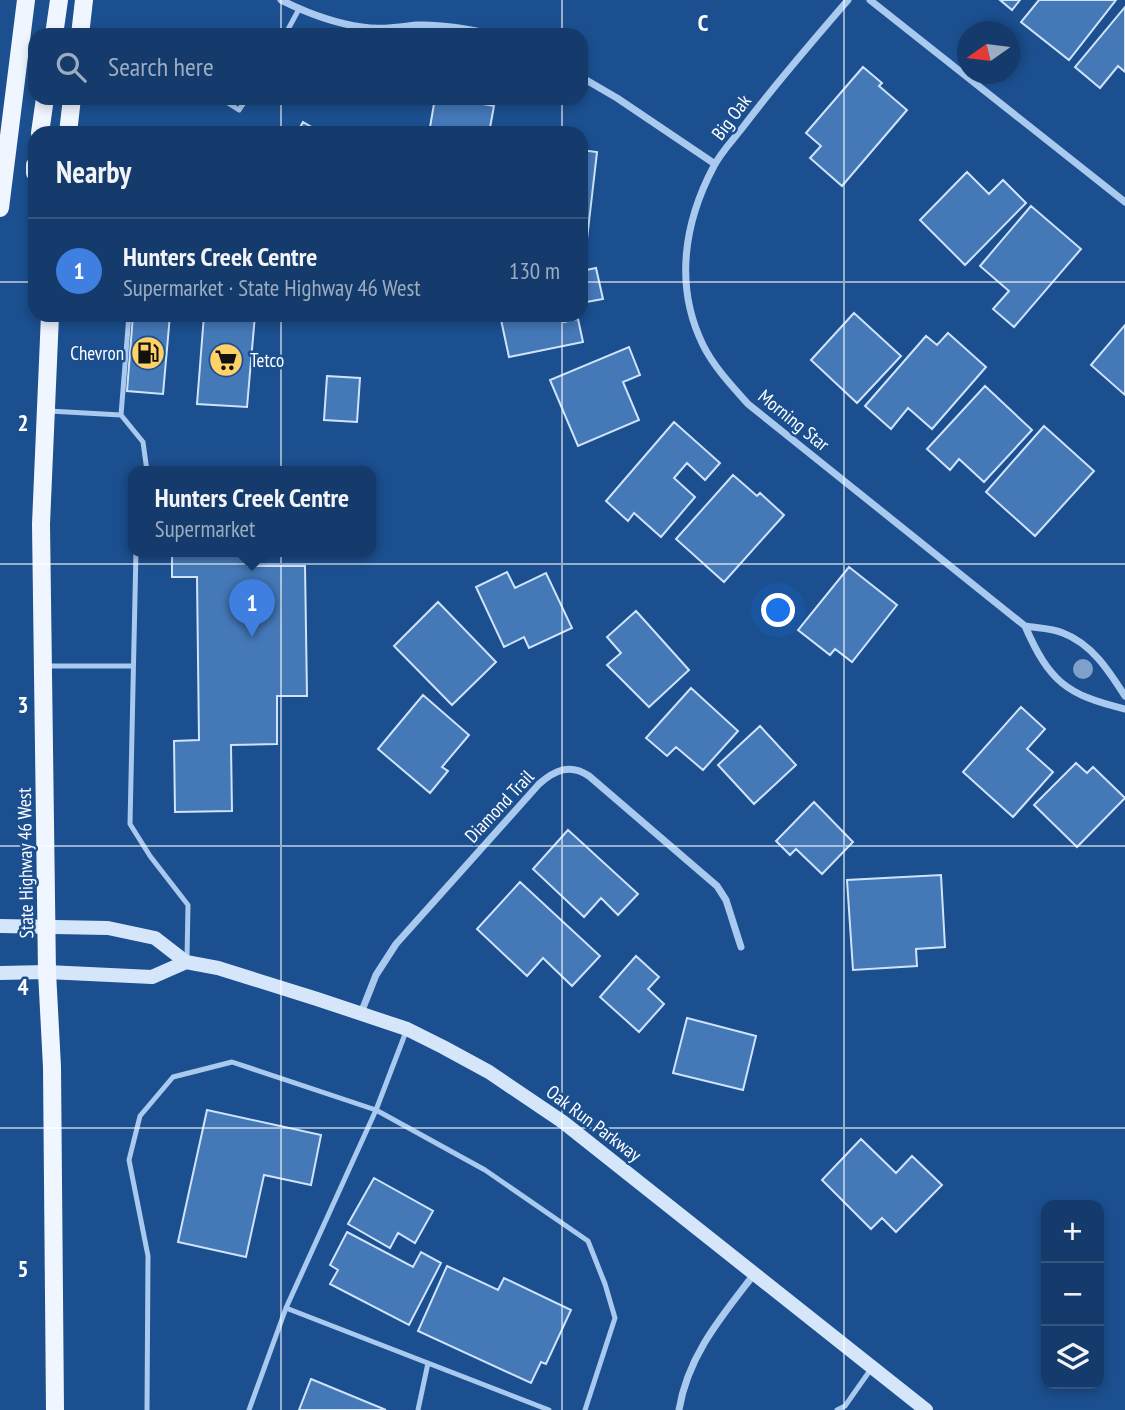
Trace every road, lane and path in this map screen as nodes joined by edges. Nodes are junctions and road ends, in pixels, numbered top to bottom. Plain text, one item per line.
1 (26, 0) edge
2 (59, 0) edge
3 (84, 0) edge
4 (281, 0) edge
5 (848, 0) edge
6 (870, 0) edge
7 (299, 9) junction
8 (55, 28) edge
9 (81, 28) edge
10 (289, 28) edge
11 (363, 28) edge
12 (394, 28) edge
13 (455, 28) edge
14 (588, 81) edge
15 (44, 105) edge
16 (71, 105) edge
17 (41, 126) edge
18 (69, 126) edge
19 (715, 164) junction
20 (1125, 202) edge
21 (0, 208) edge
22 (50, 322) edge
23 (128, 322) edge
24 (46, 410) junction
25 (121, 415) junction
26 (146, 466) edge
27 (136, 557) edge
28 (1025, 626) junction
29 (43, 666) junction
30 (133, 666) junction
31 (1125, 696) edge
32 (1125, 709) edge
33 (0, 926) edge
34 (47, 927) junction
35 (741, 947) dead end
36 (187, 962) junction
37 (47, 972) junction
38 (0, 973) edge
39 (360, 1014) junction
40 (407, 1029) junction
41 (376, 1110) junction
42 (755, 1273) junction
43 (286, 1308) junction
44 (428, 1363) junction
45 (873, 1367) junction
46 (55, 1410) edge
47 (147, 1410) edge
48 (249, 1410) edge
49 (418, 1410) edge
50 (548, 1410) edge
51 (585, 1410) edge
52 (679, 1410) edge
53 (837, 1410) edge
54 (926, 1410) edge

1 - 21 main road
2 - 8 main road
3 - 9 main road
4 - 7 street
5 - 19 street, Big Oak
6 - 20 street
7 - 10 lane
7 - 11 street
12 - 13 street
14 - 19 street, Big Oak
15 - 17 main road
16 - 18 main road
19 - 28 street, Morning Star
22 - 24 main road, State Highway 46 West
23 - 25 lane
24 - 25 lane
24 - 29 main road, State Highway 46 West
25 - 26 lane
27 - 30 lane
28 - 31 street, Morning Star
28 - 32 street, Morning Star
29 - 30 lane
29 - 34 main road, State Highway 46 West
30 - 36 lane
33 - 34 street, Oak Run Parkway
34 - 36 street, Oak Run Parkway
34 - 37 main road, State Highway 46 West
35 - 39 street, Diamond Trail
36 - 37 street
36 - 39 street, Oak Run Parkway
37 - 38 street
37 - 46 main road, State Highway 46 West
39 - 40 street, Oak Run Parkway
40 - 41 lane
40 - 42 street, Oak Run Parkway
41 - 43 lane
41 - 47 lane
41 - 51 lane
42 - 45 street, Oak Run Parkway
42 - 52 street
43 - 44 lane
43 - 48 lane
44 - 49 lane
44 - 50 lane
45 - 53 lane
45 - 54 street, Oak Run Parkway

